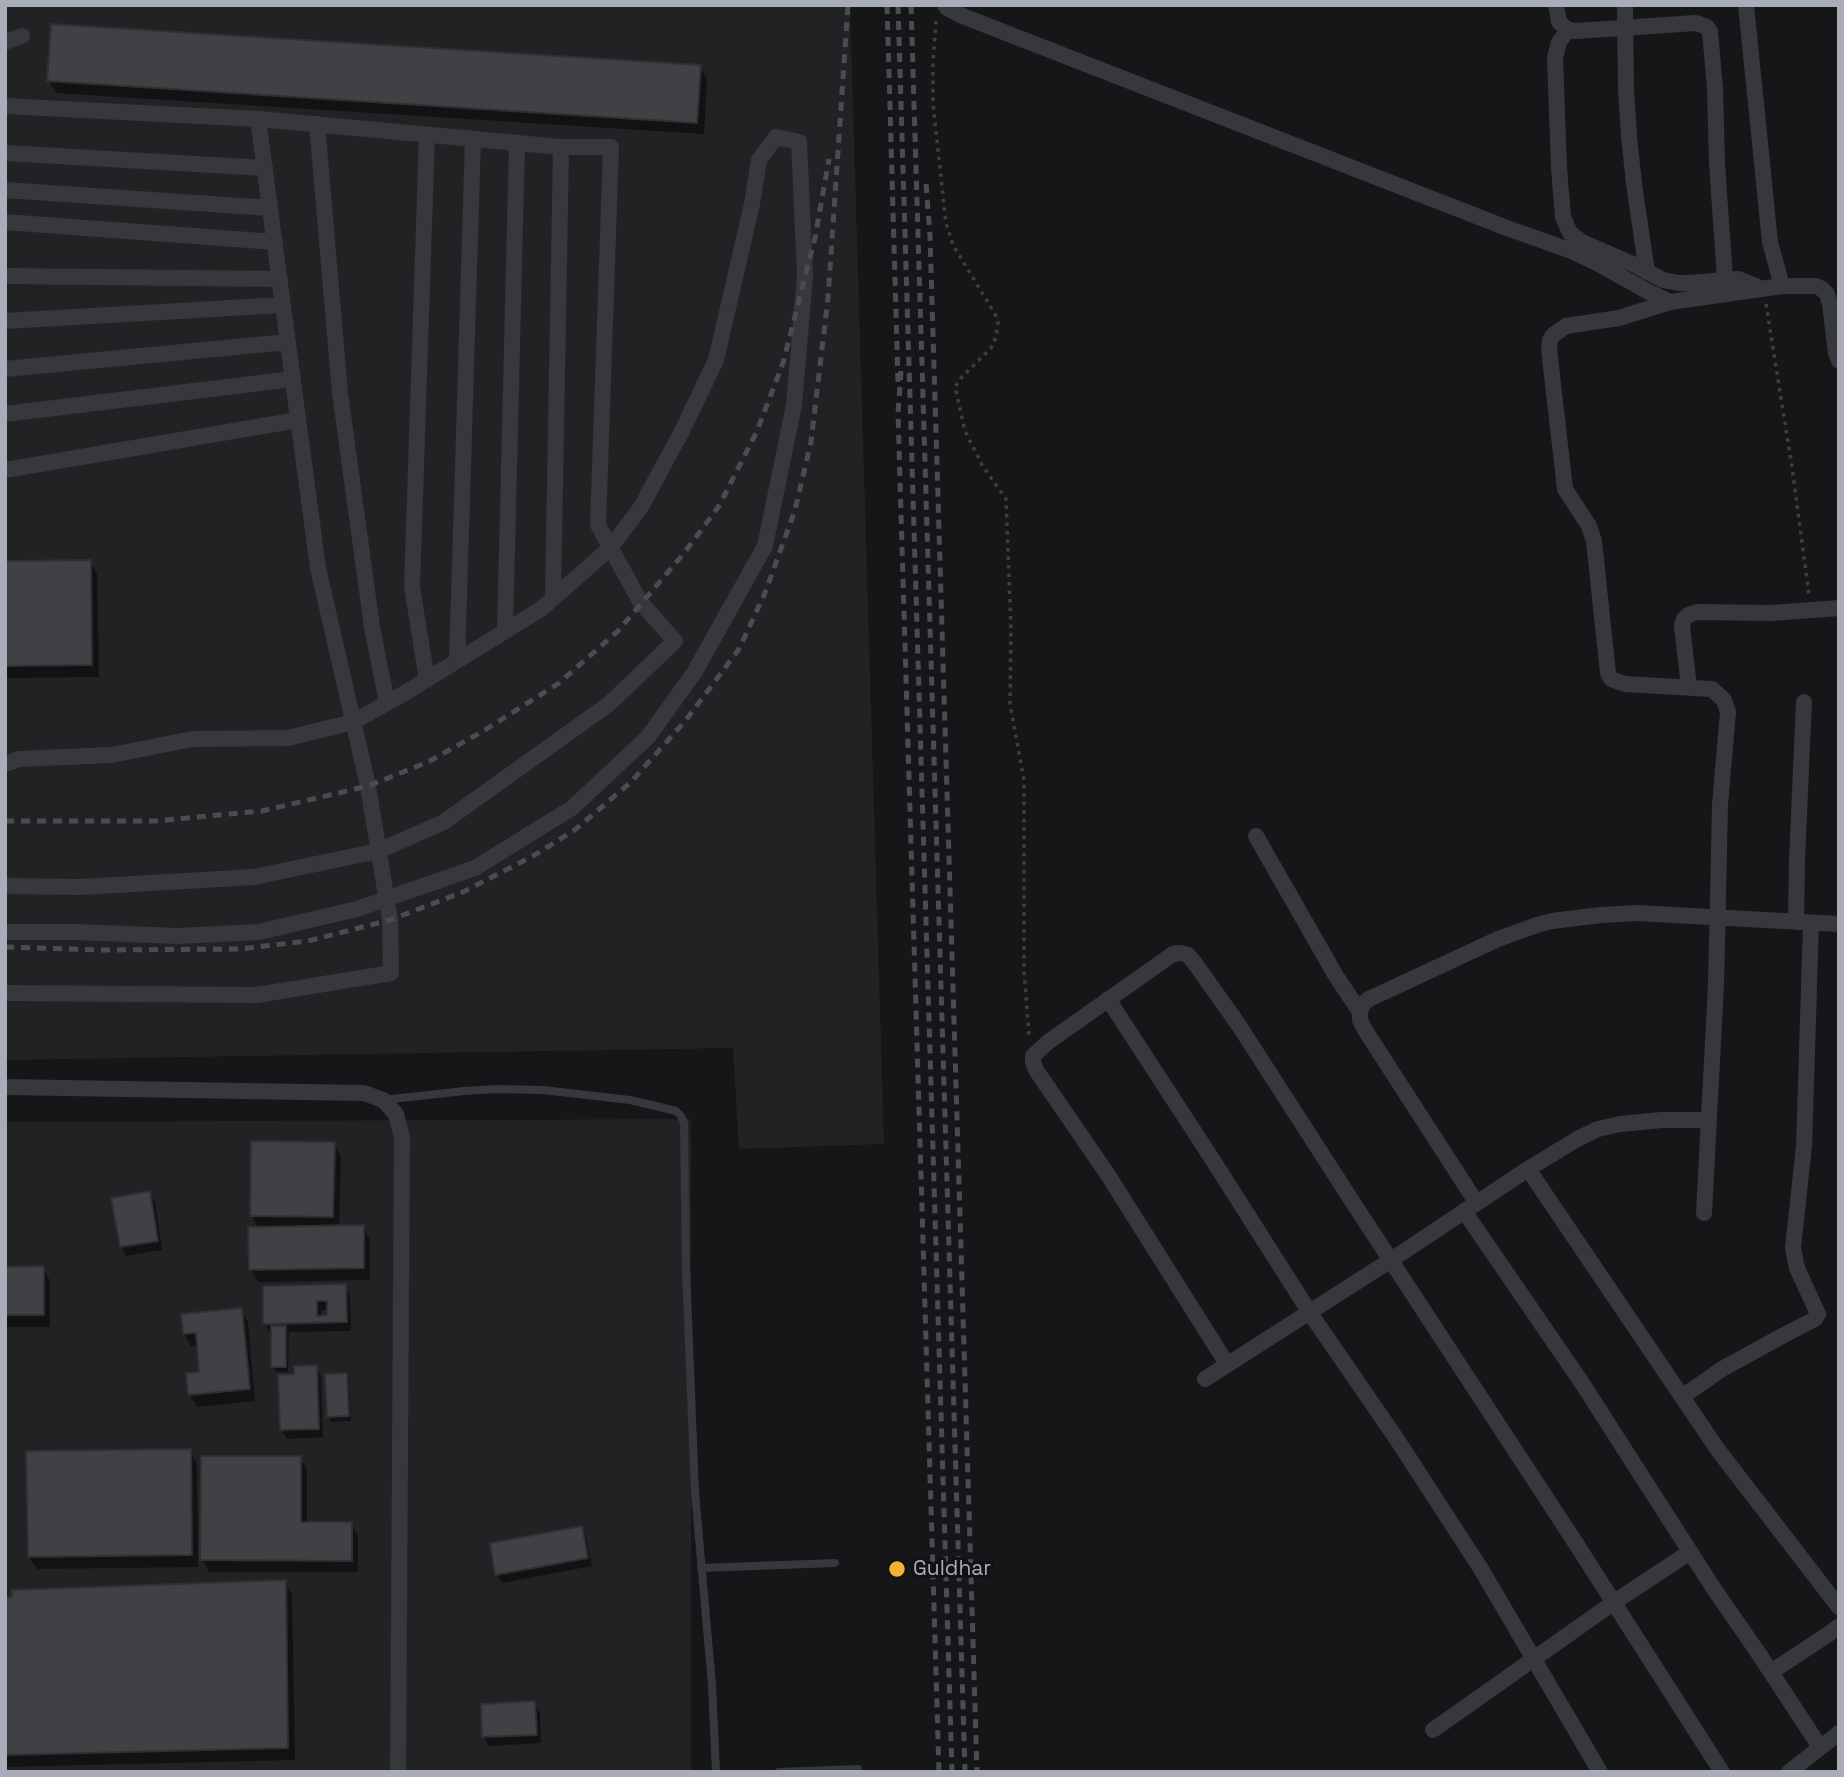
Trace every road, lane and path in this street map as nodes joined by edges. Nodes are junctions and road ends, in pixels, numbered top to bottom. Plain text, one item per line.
1 (1556, 5) edge
2 (1625, 5) edge
3 (1695, 5) edge
4 (1746, 5) edge
5 (941, 12) edge
6 (1696, 23) junction
7 (1626, 27) junction
8 (1568, 30) junction
9 (22, 36) dead end
10 (5, 42) edge
11 (5, 106) edge
12 (258, 119) junction
13 (317, 124) junction
14 (427, 135) junction
15 (473, 139) junction
16 (517, 143) junction
17 (561, 147) junction
18 (5, 153) edge
19 (265, 168) junction
20 (5, 190) edge
21 (270, 208) junction
22 (5, 222) edge
23 (275, 243) junction
24 (1647, 272) junction
25 (5, 276) edge
26 (280, 279) junction
27 (1725, 279) junction
28 (1782, 286) junction
29 (1763, 289) junction
30 (1670, 302) junction
31 (283, 305) junction
32 (5, 321) edge
33 (288, 342) junction
34 (1839, 361) edge
35 (5, 369) edge
36 (293, 379) junction
37 (5, 414) edge
38 (298, 420) junction
39 (5, 470) edge
40 (610, 548) junction
41 (554, 598) junction
42 (1839, 608) edge
43 (1812, 610) junction
44 (505, 631) junction
45 (457, 661) junction
46 (426, 680) junction
47 (1689, 687) junction
48 (1804, 702) dead end
49 (387, 703) junction
50 (353, 722) junction
51 (5, 764) edge
52 (1256, 836) dead end
53 (378, 851) junction
54 (5, 886) edge
55 (386, 900) junction
56 (1717, 919) junction
57 (1803, 923) junction
58 (1839, 924) edge
59 (5, 932) edge
60 (5, 993) edge
61 (1108, 999) junction
62 (1360, 1012) junction
63 (1035, 1054) junction
64 (5, 1087) edge
65 (383, 1100) junction
66 (1709, 1120) junction
67 (1528, 1168) junction
68 (1470, 1206) junction
69 (1704, 1213) dead end
70 (1391, 1260) junction
71 (1310, 1313) junction
72 (1227, 1364) junction
73 (1205, 1380) dead end
74 (1682, 1397) junction
75 (1690, 1552) junction
76 (835, 1563) dead end
77 (701, 1568) junction
78 (1613, 1602) junction
79 (1839, 1607) edge
80 (1839, 1626) edge
81 (1534, 1659) junction
82 (1771, 1672) junction
83 (1433, 1730) dead end
84 (1839, 1733) edge
85 (1820, 1747) junction
86 (858, 1769) dead end
87 (398, 1772) edge
88 (716, 1772) edge
89 (779, 1772) edge
90 (1600, 1772) edge
91 (1722, 1772) edge
92 (1789, 1772) edge

1 - 8 street
2 - 7 street
3 - 6 street
4 - 28 street
5 - 30 street
5 - 63 path
6 - 7 street
6 - 27 street
7 - 8 street
7 - 24 street
8 - 24 street
9 - 10 street
11 - 12 street
12 - 13 street
12 - 19 street
13 - 14 street
13 - 49 street
14 - 15 street
14 - 46 street
15 - 16 street
15 - 45 street
16 - 17 street
16 - 44 street
17 - 40 street
17 - 41 street
18 - 19 street
19 - 21 street
20 - 21 street
21 - 23 street
22 - 23 street
23 - 26 street
24 - 27 street
25 - 26 street
26 - 31 street
27 - 29 street
28 - 29 street
28 - 34 street
29 - 30 street
29 - 43 path
30 - 47 street
31 - 32 street
31 - 33 street
33 - 35 street
33 - 36 street
36 - 37 street
36 - 38 street
38 - 39 street
38 - 50 street
40 - 41 street
40 - 53 street
40 - 55 street
41 - 44 street
42 - 43 street
43 - 47 street
44 - 45 street
45 - 46 street
46 - 49 street
47 - 56 street
48 - 57 street
49 - 50 street
50 - 51 street
50 - 53 street
52 - 62 street
53 - 54 street
53 - 55 street
55 - 59 street
55 - 60 street
56 - 57 street
56 - 62 street
56 - 66 street
57 - 58 street
57 - 74 street
61 - 63 street
61 - 70 street
61 - 71 street
62 - 68 street
63 - 72 street
64 - 65 street
65 - 77 lane
65 - 87 street
66 - 67 street
66 - 69 street
67 - 68 street
67 - 74 street
68 - 70 street
68 - 75 street
70 - 71 street
70 - 78 street
71 - 72 street
71 - 81 street
72 - 73 street
74 - 79 street
75 - 78 street
75 - 82 street
76 - 77 lane
77 - 88 lane
78 - 81 street
78 - 91 street
80 - 82 street
81 - 83 street
81 - 90 street
82 - 85 street
84 - 85 street
85 - 92 street
86 - 89 lane

